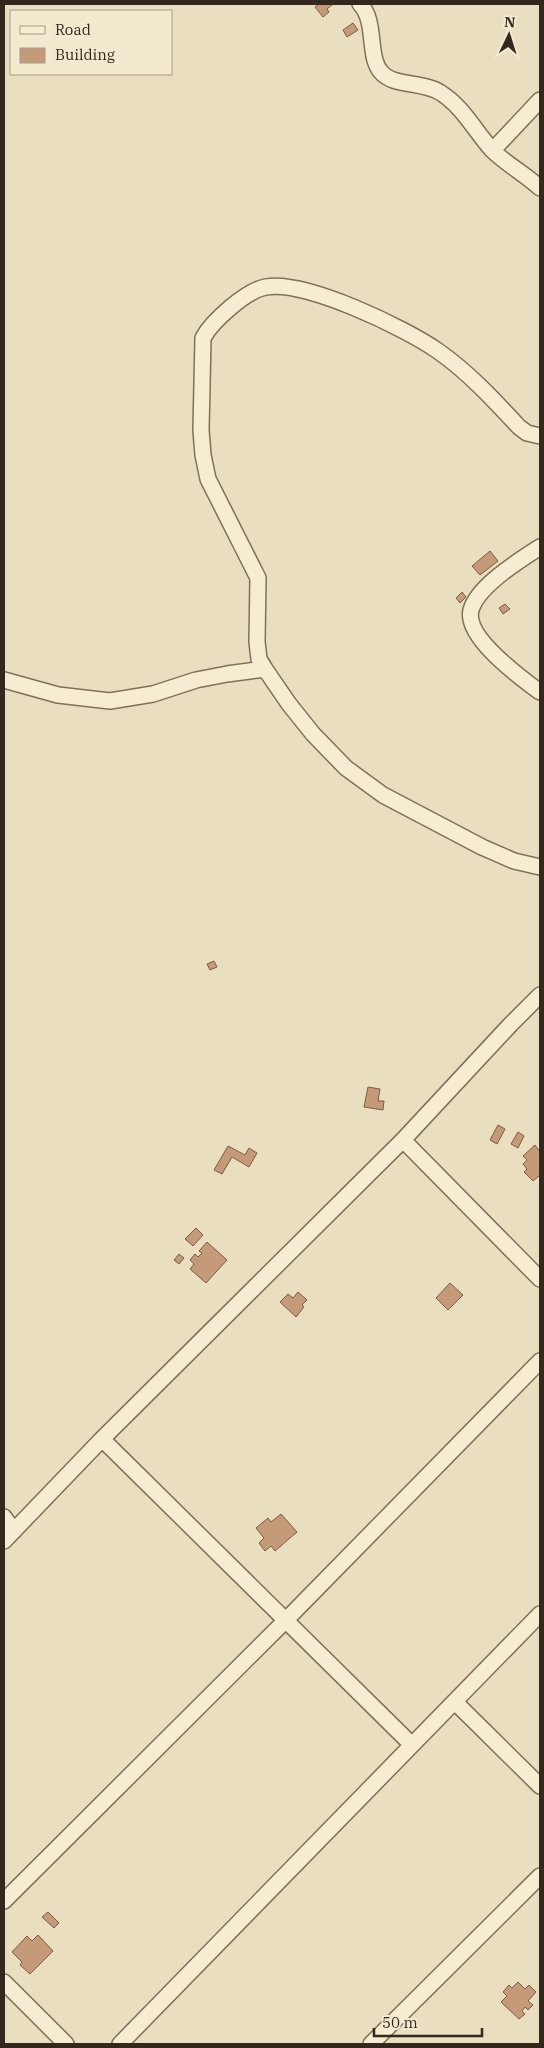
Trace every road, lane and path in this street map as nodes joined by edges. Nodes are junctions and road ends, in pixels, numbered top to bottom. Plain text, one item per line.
1 (360, 4) edge
2 (540, 100) edge
3 (492, 150) junction
4 (540, 188) edge
5 (540, 436) edge
6 (540, 547) edge
7 (265, 669) junction
8 (4, 680) edge
9 (540, 692) edge
10 (540, 867) edge
11 (540, 995) edge
12 (403, 1140) junction
13 (540, 1279) edge
14 (540, 1361) edge
15 (102, 1439) junction
16 (4, 1517) edge
17 (9, 1536) edge
18 (540, 1614) edge
19 (285, 1621) junction
20 (455, 1702) junction
21 (412, 1745) junction
22 (540, 1786) edge
23 (540, 1876) edge
24 (4, 1902) edge
25 (4, 1982) edge
26 (66, 2044) edge
27 (120, 2044) edge
28 (371, 2044) edge

1 - 3 street
2 - 3 street
3 - 4 street
5 - 7 street
6 - 9 street
7 - 8 street
7 - 10 street
11 - 12 street
12 - 13 street
12 - 15 street
14 - 19 street
15 - 17 street
15 - 19 street
16 - 17 street
18 - 20 street
19 - 21 street
19 - 24 street
20 - 21 street
20 - 22 street
21 - 27 street
23 - 28 street
25 - 26 street

